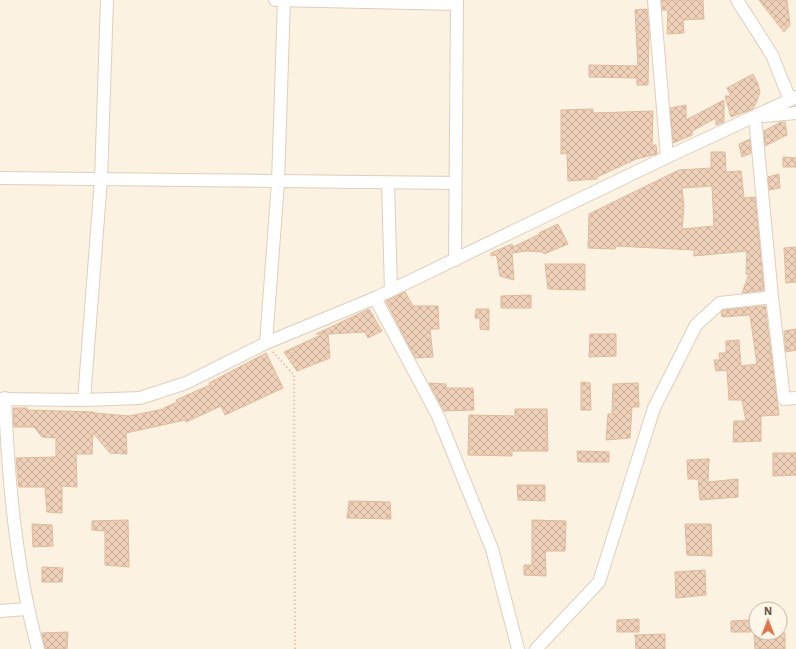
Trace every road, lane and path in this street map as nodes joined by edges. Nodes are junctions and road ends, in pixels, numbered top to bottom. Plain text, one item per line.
1 (107, 0) edge
2 (275, 0) edge
3 (284, 0) edge
4 (654, 0) edge
5 (737, 0) edge
6 (457, 2) edge
7 (793, 98) edge
8 (796, 113) edge
9 (755, 117) junction
10 (667, 156) junction
11 (0, 178) edge
12 (101, 180) junction
13 (278, 182) junction
14 (388, 182) junction
15 (456, 183) junction
16 (455, 260) junction
17 (391, 290) junction
18 (772, 297) junction
19 (374, 298) junction
20 (266, 343) junction
21 (796, 398) edge
22 (2, 399) edge
23 (84, 400) junction
24 (27, 610) junction
25 (0, 611) edge
26 (38, 649) edge
27 (295, 649) edge
28 (518, 649) edge
29 (536, 649) edge

1 - 12 street
2 - 3 street
3 - 6 street
3 - 13 street
4 - 10 street
5 - 7 street
6 - 15 street
7 - 9 street
8 - 9 street
9 - 10 street
9 - 18 street
10 - 16 street
11 - 12 street
12 - 13 street
12 - 23 street
13 - 14 street
13 - 20 street
14 - 15 street
14 - 17 street
15 - 16 street
16 - 17 street
17 - 19 street
18 - 21 street
18 - 29 street
19 - 20 street
19 - 28 street
20 - 23 street
20 - 27 path
22 - 23 street
22 - 24 street
24 - 25 street
24 - 26 street

